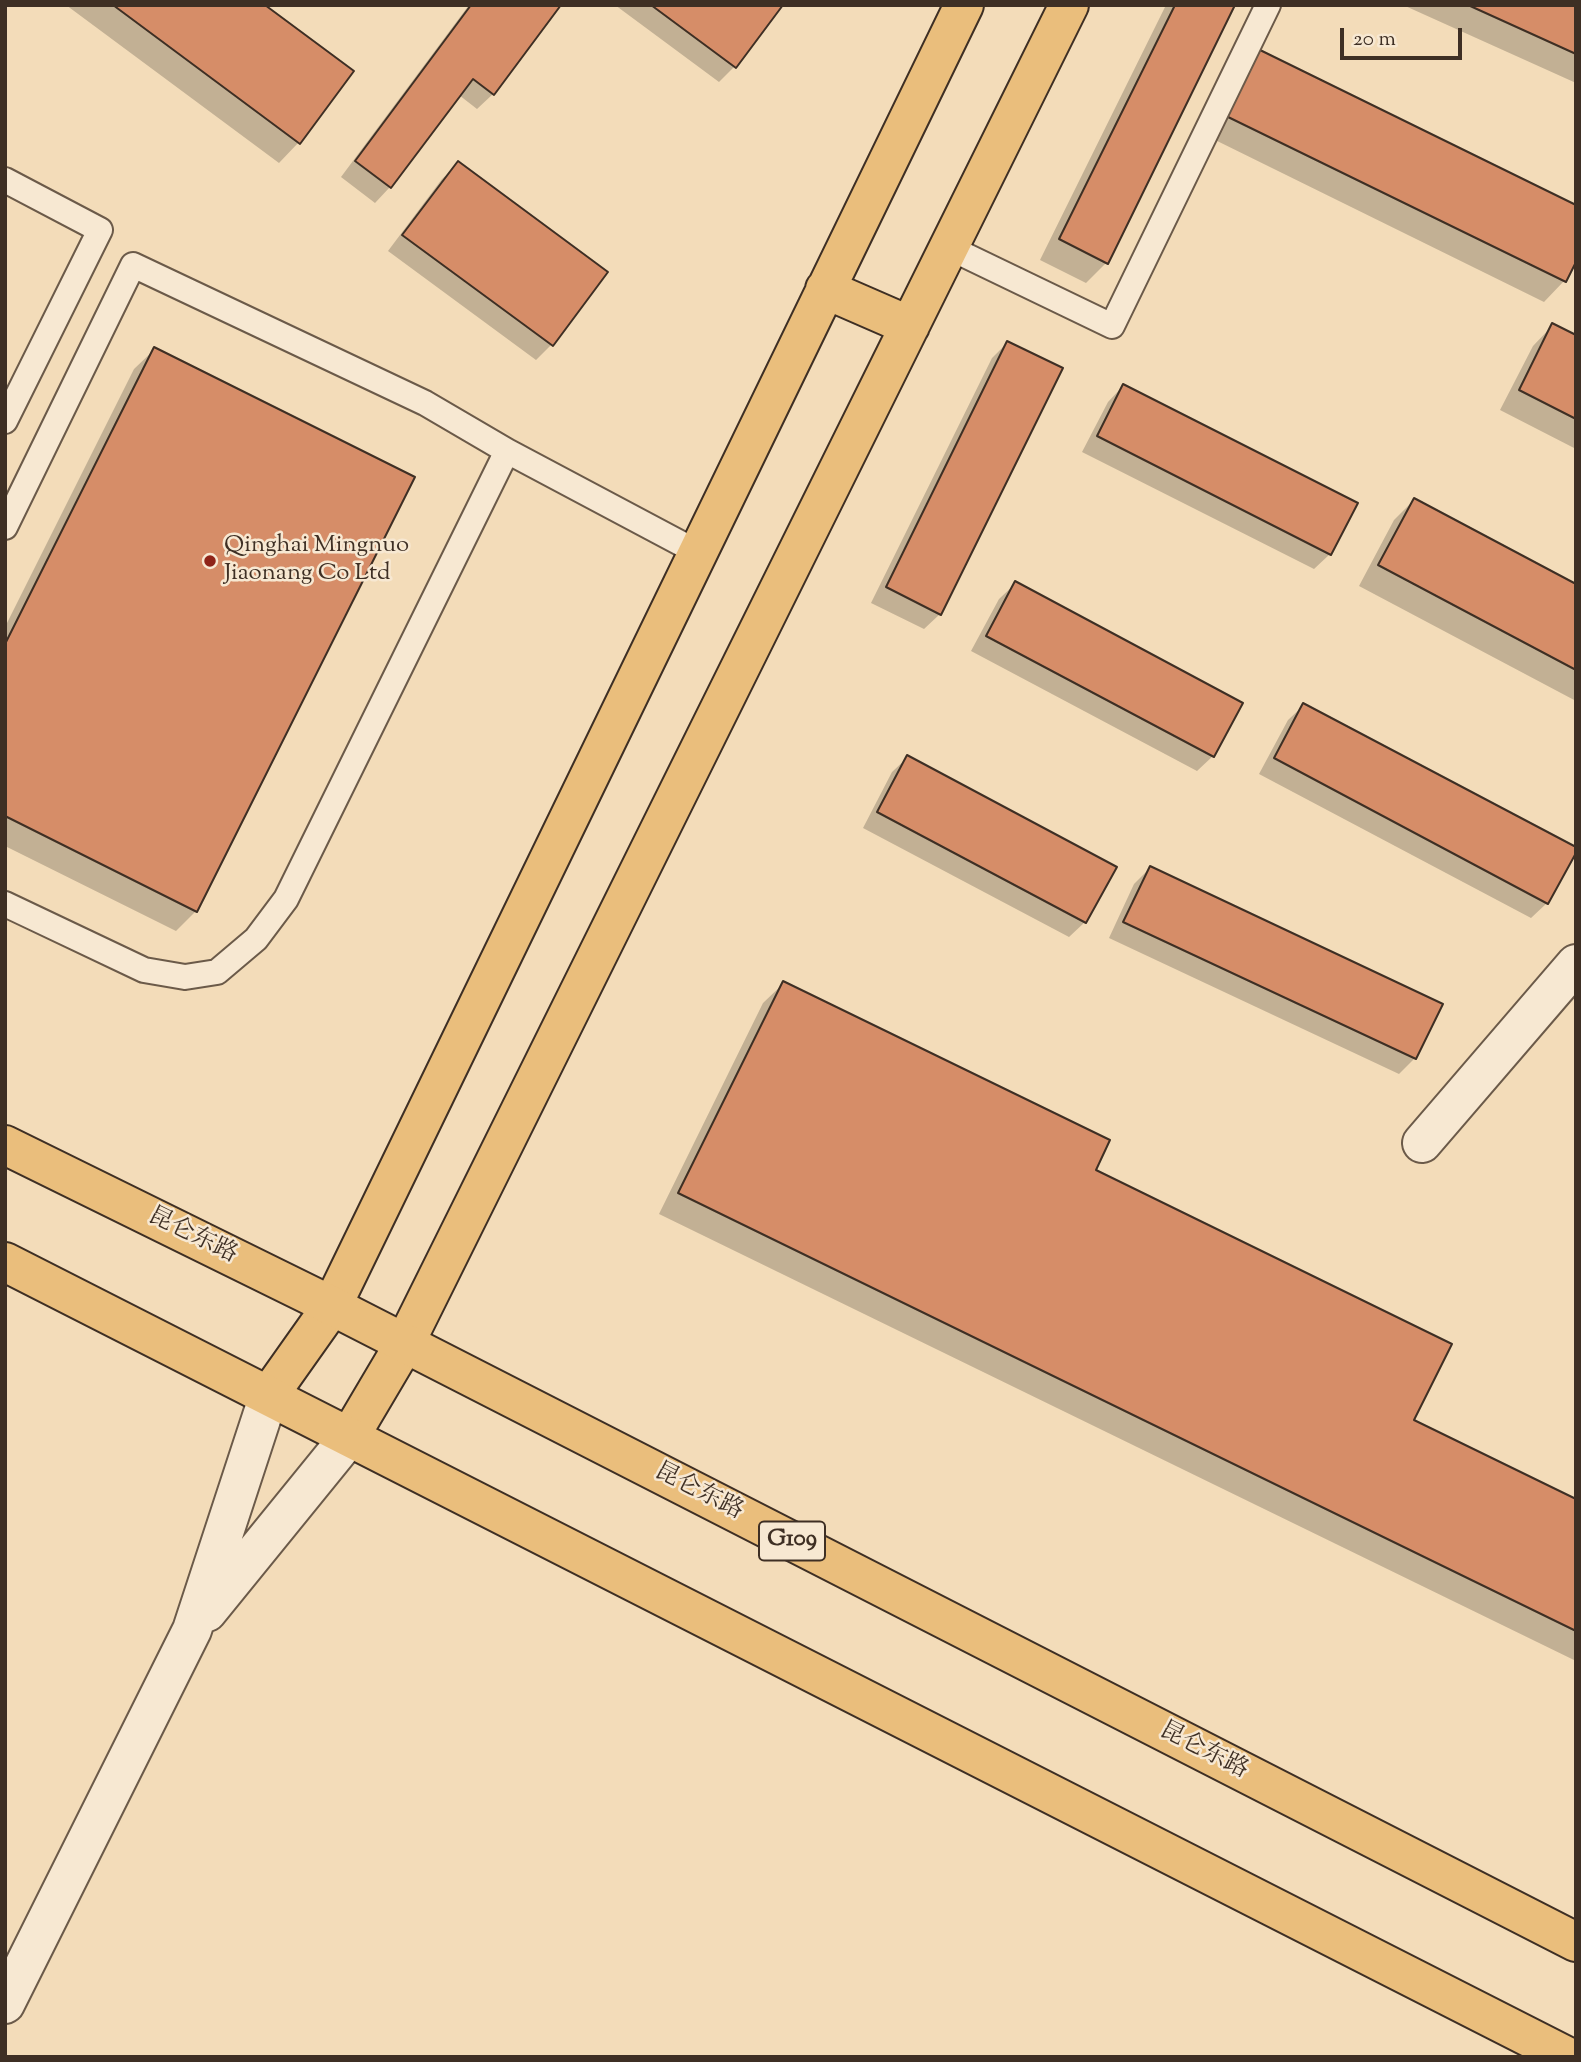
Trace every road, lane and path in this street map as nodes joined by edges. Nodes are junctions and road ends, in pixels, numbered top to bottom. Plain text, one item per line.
1 (964, 5) edge
2 (1069, 5) edge
3 (1268, 5) edge
4 (5, 180) edge
5 (948, 247) junction
6 (825, 289) junction
7 (910, 326) junction
8 (5, 421) edge
9 (507, 451) junction
10 (5, 527) edge
11 (697, 552) junction
12 (5, 904) edge
13 (1576, 964) edge
14 (1422, 1143) dead end
15 (5, 1146) edge
16 (5, 1262) edge
17 (332, 1306) junction
18 (405, 1343) junction
19 (269, 1395) junction
20 (351, 1436) junction
21 (192, 1630) junction
22 (1576, 1942) edge
23 (5, 2004) edge
24 (1568, 2057) edge

1 - 6 main road
2 - 5 main road
3 - 5 lane
4 - 8 lane
5 - 7 main road
6 - 7 main road
6 - 11 main road
7 - 18 main road
9 - 10 lane
9 - 11 lane
9 - 12 lane
11 - 17 main road
13 - 14 street
15 - 17 main road, 昆仑东路 / G109
16 - 19 main road
17 - 18 main road, 昆仑东路 / G109
17 - 19 main road
18 - 20 main road
18 - 22 main road, 昆仑东路 / G109
19 - 20 main road
19 - 21 street
20 - 21 street
20 - 24 main road
21 - 23 street

